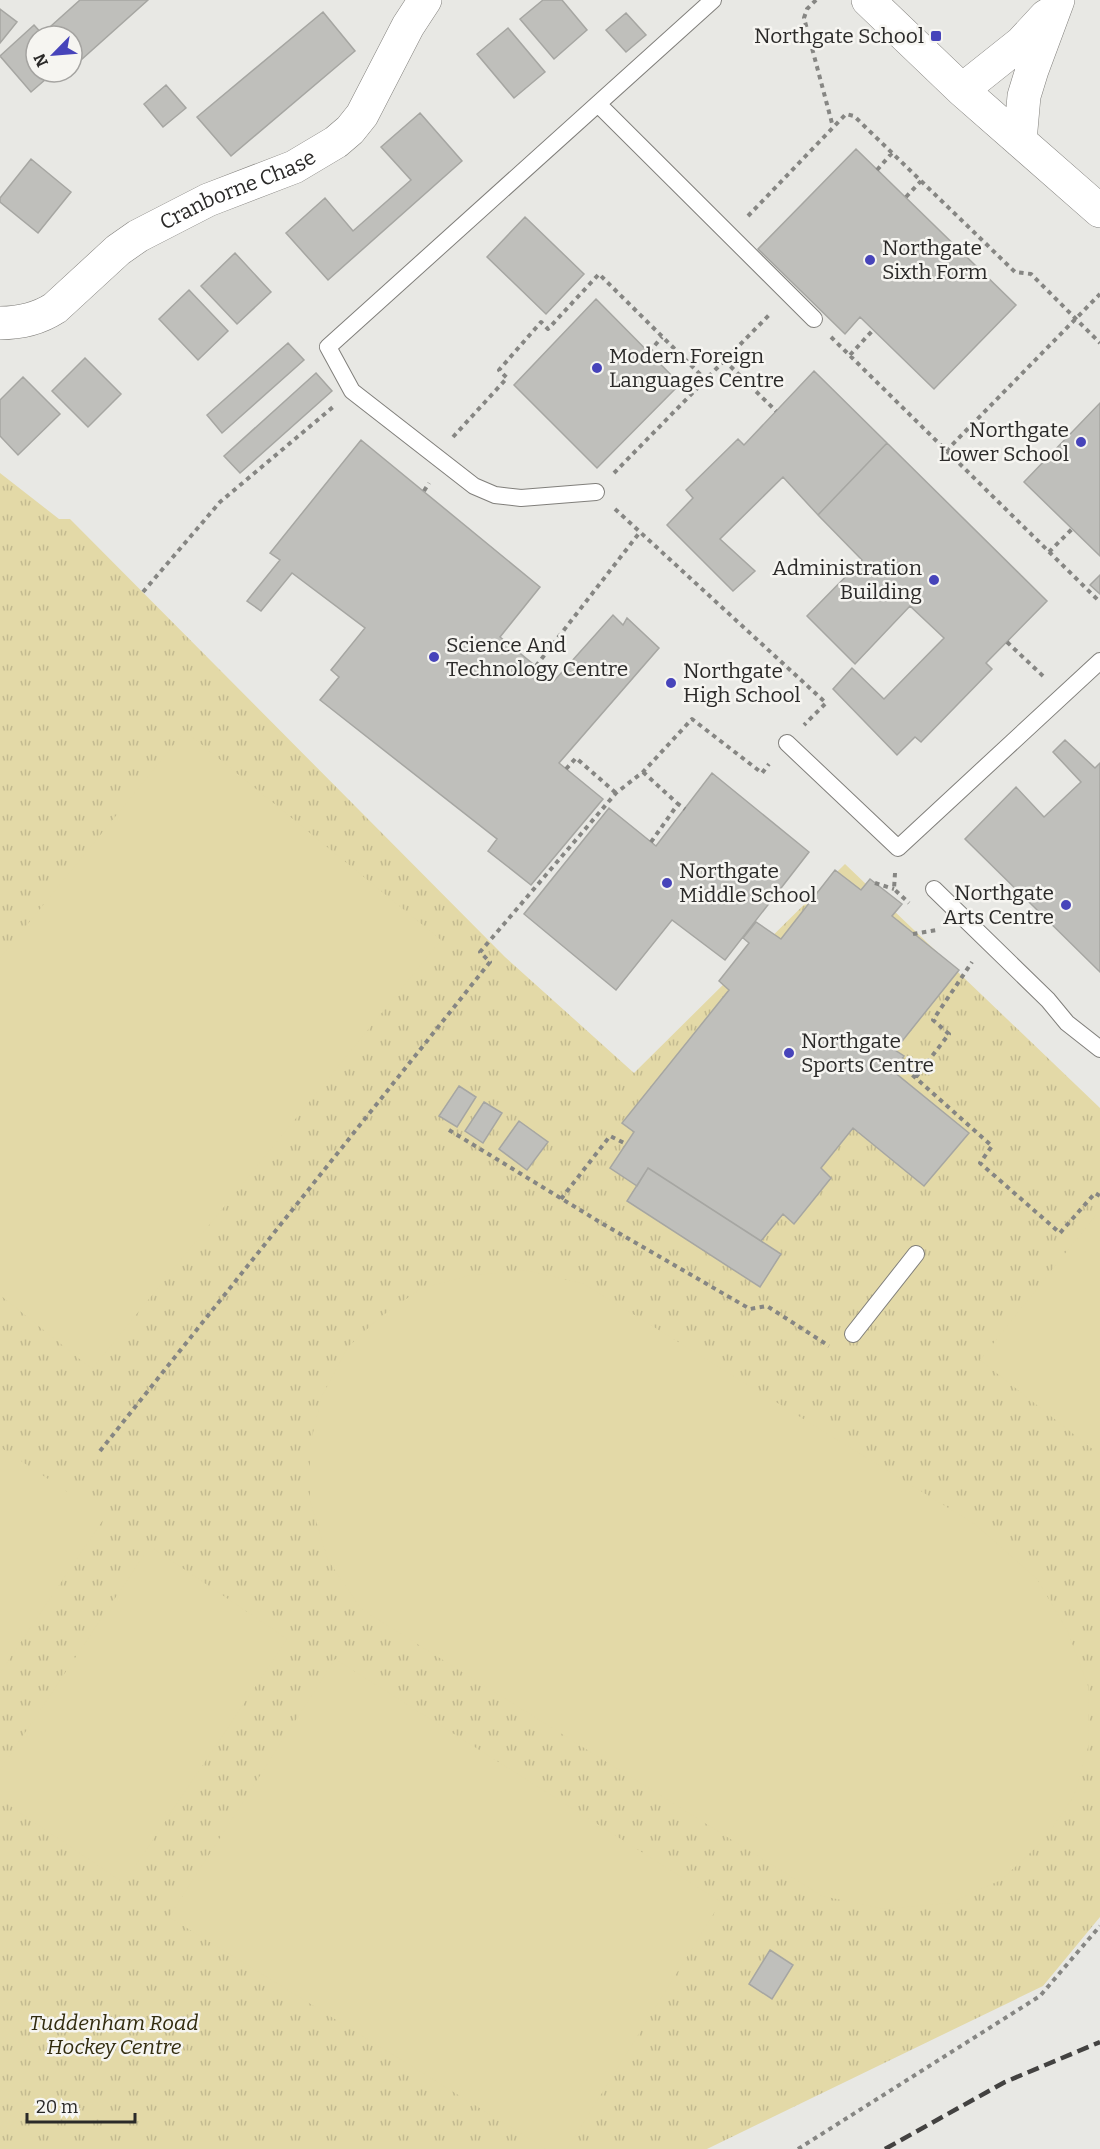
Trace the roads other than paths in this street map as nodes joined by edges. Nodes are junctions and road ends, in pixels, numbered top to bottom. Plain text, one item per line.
1 (425, 0) edge
2 (712, 0) edge
3 (868, 0) edge
4 (1057, 2) edge
5 (962, 90) junction
6 (598, 104) junction
7 (1020, 141) junction
8 (1100, 211) edge
9 (814, 319) road end
10 (0, 323) edge
11 (596, 492) road end
12 (1100, 661) edge
13 (787, 743) road end
14 (934, 889) dead end
15 (1100, 1049) edge
16 (916, 1254) dead end
17 (853, 1334) road end

1 - 10 street, Cranborne Chase
2 - 6 lane
3 - 5 street
4 - 5 street
4 - 7 street
5 - 7 street
6 - 9 lane
6 - 11 lane
7 - 8 street
12 - 13 lane
14 - 15 lane
16 - 17 lane

